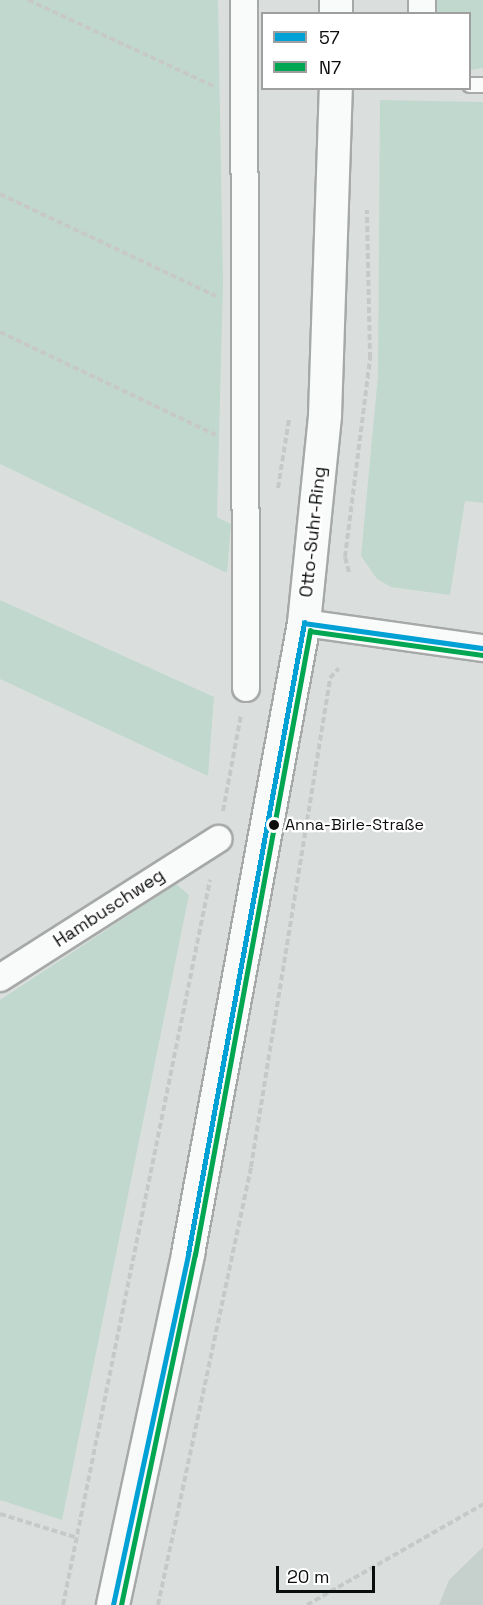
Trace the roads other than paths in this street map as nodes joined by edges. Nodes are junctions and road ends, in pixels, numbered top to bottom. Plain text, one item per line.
1 (244, 0) edge
2 (336, 90) edge
3 (304, 623) junction
4 (483, 648) edge
5 (246, 688) road end
6 (218, 839) road end
7 (0, 978) edge
8 (113, 1605) edge

1 - 5 street
2 - 3 street, Otto-Suhr-Ring
3 - 4 street
3 - 8 street, Otto-Suhr-Ring
6 - 7 street, Hambuschweg

